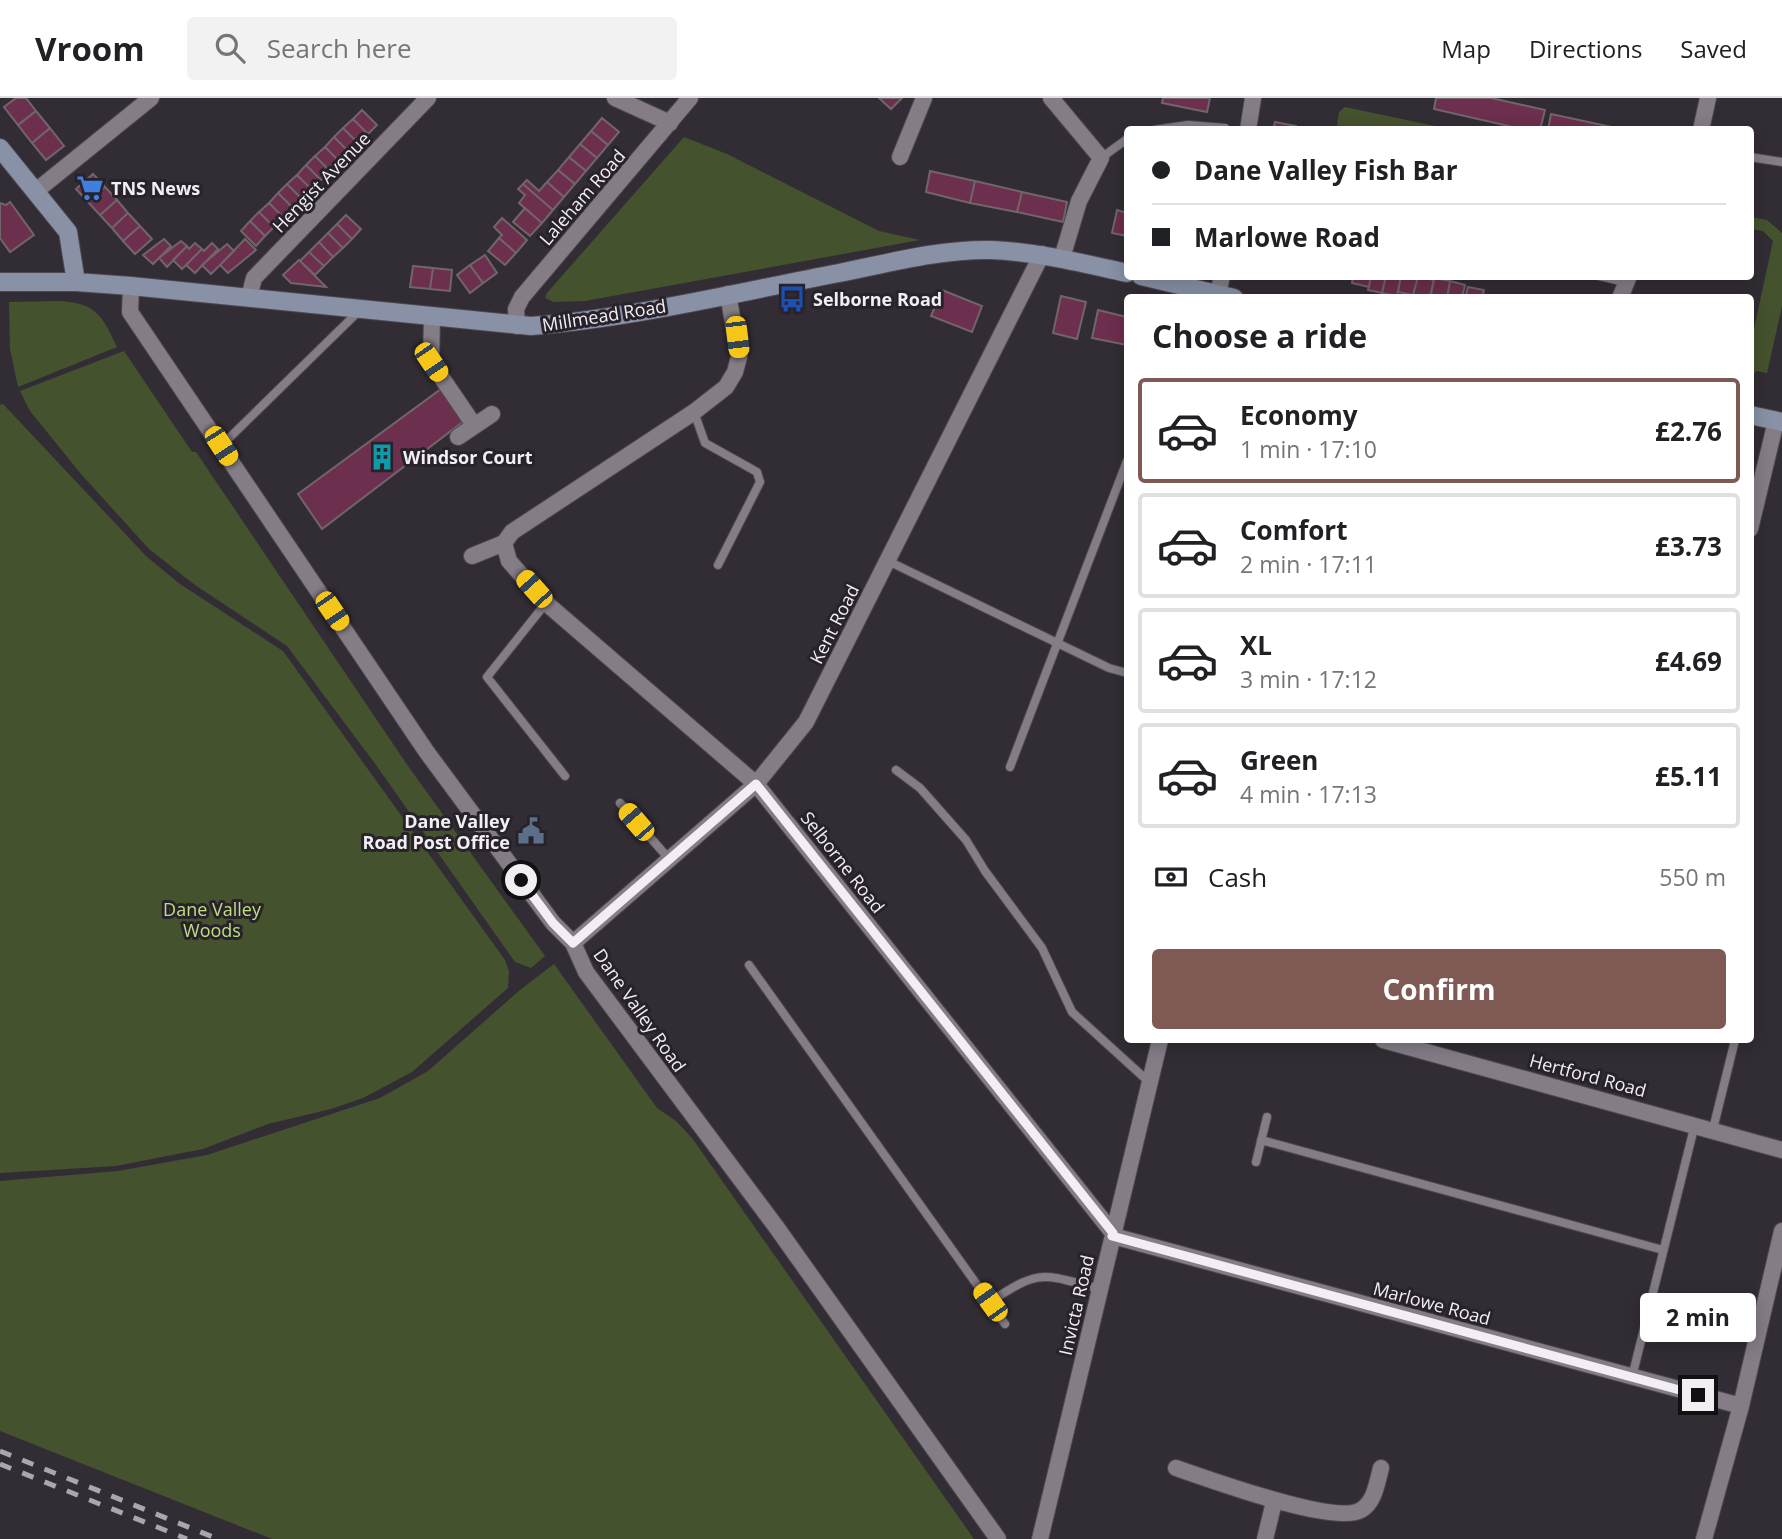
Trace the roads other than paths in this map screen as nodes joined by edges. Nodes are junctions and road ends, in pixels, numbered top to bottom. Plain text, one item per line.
1 (151, 98) edge
2 (428, 98) edge
3 (615, 98) edge
4 (690, 98) edge
5 (924, 98) edge
6 (1051, 98) edge
7 (1253, 98) edge
8 (1708, 98) edge
9 (670, 123) junction
10 (1181, 126) edge
11 (1200, 126) edge
12 (1249, 126) edge
13 (1702, 126) edge
14 (1124, 140) edge
15 (0, 148) edge
16 (900, 156) dead end
17 (1101, 158) junction
18 (1754, 158) edge
19 (1782, 162) edge
20 (36, 191) junction
21 (1042, 254) junction
22 (1062, 258) junction
23 (1124, 272) edge
24 (1167, 280) edge
25 (0, 282) edge
26 (76, 282) junction
27 (131, 286) junction
28 (1225, 289) edge
29 (728, 294) junction
30 (249, 297) junction
31 (359, 311) junction
32 (432, 317) junction
33 (516, 326) junction
34 (694, 412) junction
35 (492, 414) dead end
36 (1754, 416) edge
37 (1779, 421) edge
38 (474, 425) junction
39 (458, 437) dead end
40 (221, 446) junction
41 (1124, 469) edge
42 (1754, 514) edge
43 (504, 542) junction
44 (472, 556) dead end
45 (888, 561) junction
46 (718, 565) dead end
47 (546, 603) junction
48 (1058, 644) junction
49 (1124, 672) edge
50 (1010, 767) dead end
51 (896, 770) dead end
52 (565, 776) dead end
53 (756, 784) junction
54 (620, 803) dead end
55 (670, 860) junction
56 (573, 943) junction
57 (749, 965) dead end
58 (1159, 1043) edge
59 (1393, 1043) edge
60 (1734, 1043) edge
61 (1149, 1082) junction
62 (1267, 1117) dead end
63 (1695, 1124) junction
64 (1713, 1129) junction
65 (1261, 1140) junction
66 (1782, 1150) edge
67 (1256, 1162) dead end
68 (1782, 1231) edge
69 (1113, 1235) junction
70 (1664, 1250) junction
71 (1100, 1289) junction
72 (990, 1302) junction
73 (1005, 1324) dead end
74 (1632, 1377) junction
75 (1741, 1406) junction
76 (1176, 1468) dead end
77 (1381, 1468) dead end
78 (1274, 1502) junction
79 (998, 1539) edge
80 (1040, 1539) edge
81 (1265, 1539) edge
82 (1704, 1539) edge

1 - 20 street
2 - 30 street, Hengist Avenue
3 - 9 street
4 - 9 street, Laleham Road
5 - 16 street
6 - 17 street
7 - 12 street
8 - 13 street
9 - 33 street, Laleham Road
10 - 11 lane
14 - 17 lane
15 - 20 main road
17 - 22 street
18 - 19 lane
20 - 26 main road
21 - 22 main road, Millmead Road
21 - 29 main road, Millmead Road
21 - 45 street, Kent Road
22 - 23 main road, Millmead Road
24 - 28 main road
25 - 26 main road, Millmead Road
26 - 27 main road, Millmead Road
27 - 30 main road, Millmead Road
27 - 40 street, Dane Valley Road
29 - 33 main road, Millmead Road
29 - 34 street
30 - 31 main road, Millmead Road
31 - 32 main road, Millmead Road
31 - 40 lane
32 - 33 main road, Millmead Road
32 - 38 street
34 - 43 street
34 - 46 lane
35 - 38 street
36 - 37 main road
37 - 42 street
38 - 39 street
40 - 56 street, Dane Valley Road
41 - 48 lane
43 - 44 street
43 - 47 street, Selborne Road
45 - 48 lane
45 - 53 street, Kent Road
47 - 52 lane
47 - 53 street, Selborne Road
48 - 49 lane
48 - 50 lane
51 - 61 lane
53 - 55 street, Kent Road
53 - 69 street, Selborne Road
54 - 55 lane
55 - 56 street, Kent Road
56 - 79 street, Dane Valley Road
57 - 72 lane
58 - 61 street, Invicta Road
59 - 63 street, Hertford Road
60 - 64 lane
61 - 69 street, Invicta Road
62 - 65 lane
63 - 64 street, Hertford Road
63 - 70 lane
64 - 66 street, Hertford Road
65 - 67 lane
65 - 70 lane
68 - 75 street
69 - 71 street, Invicta Road
69 - 74 street, Marlowe Road
70 - 74 lane
71 - 72 lane
71 - 80 street, Invicta Road
72 - 73 lane
74 - 75 street, Marlowe Road
75 - 82 street
76 - 78 street
77 - 78 street
78 - 81 street

